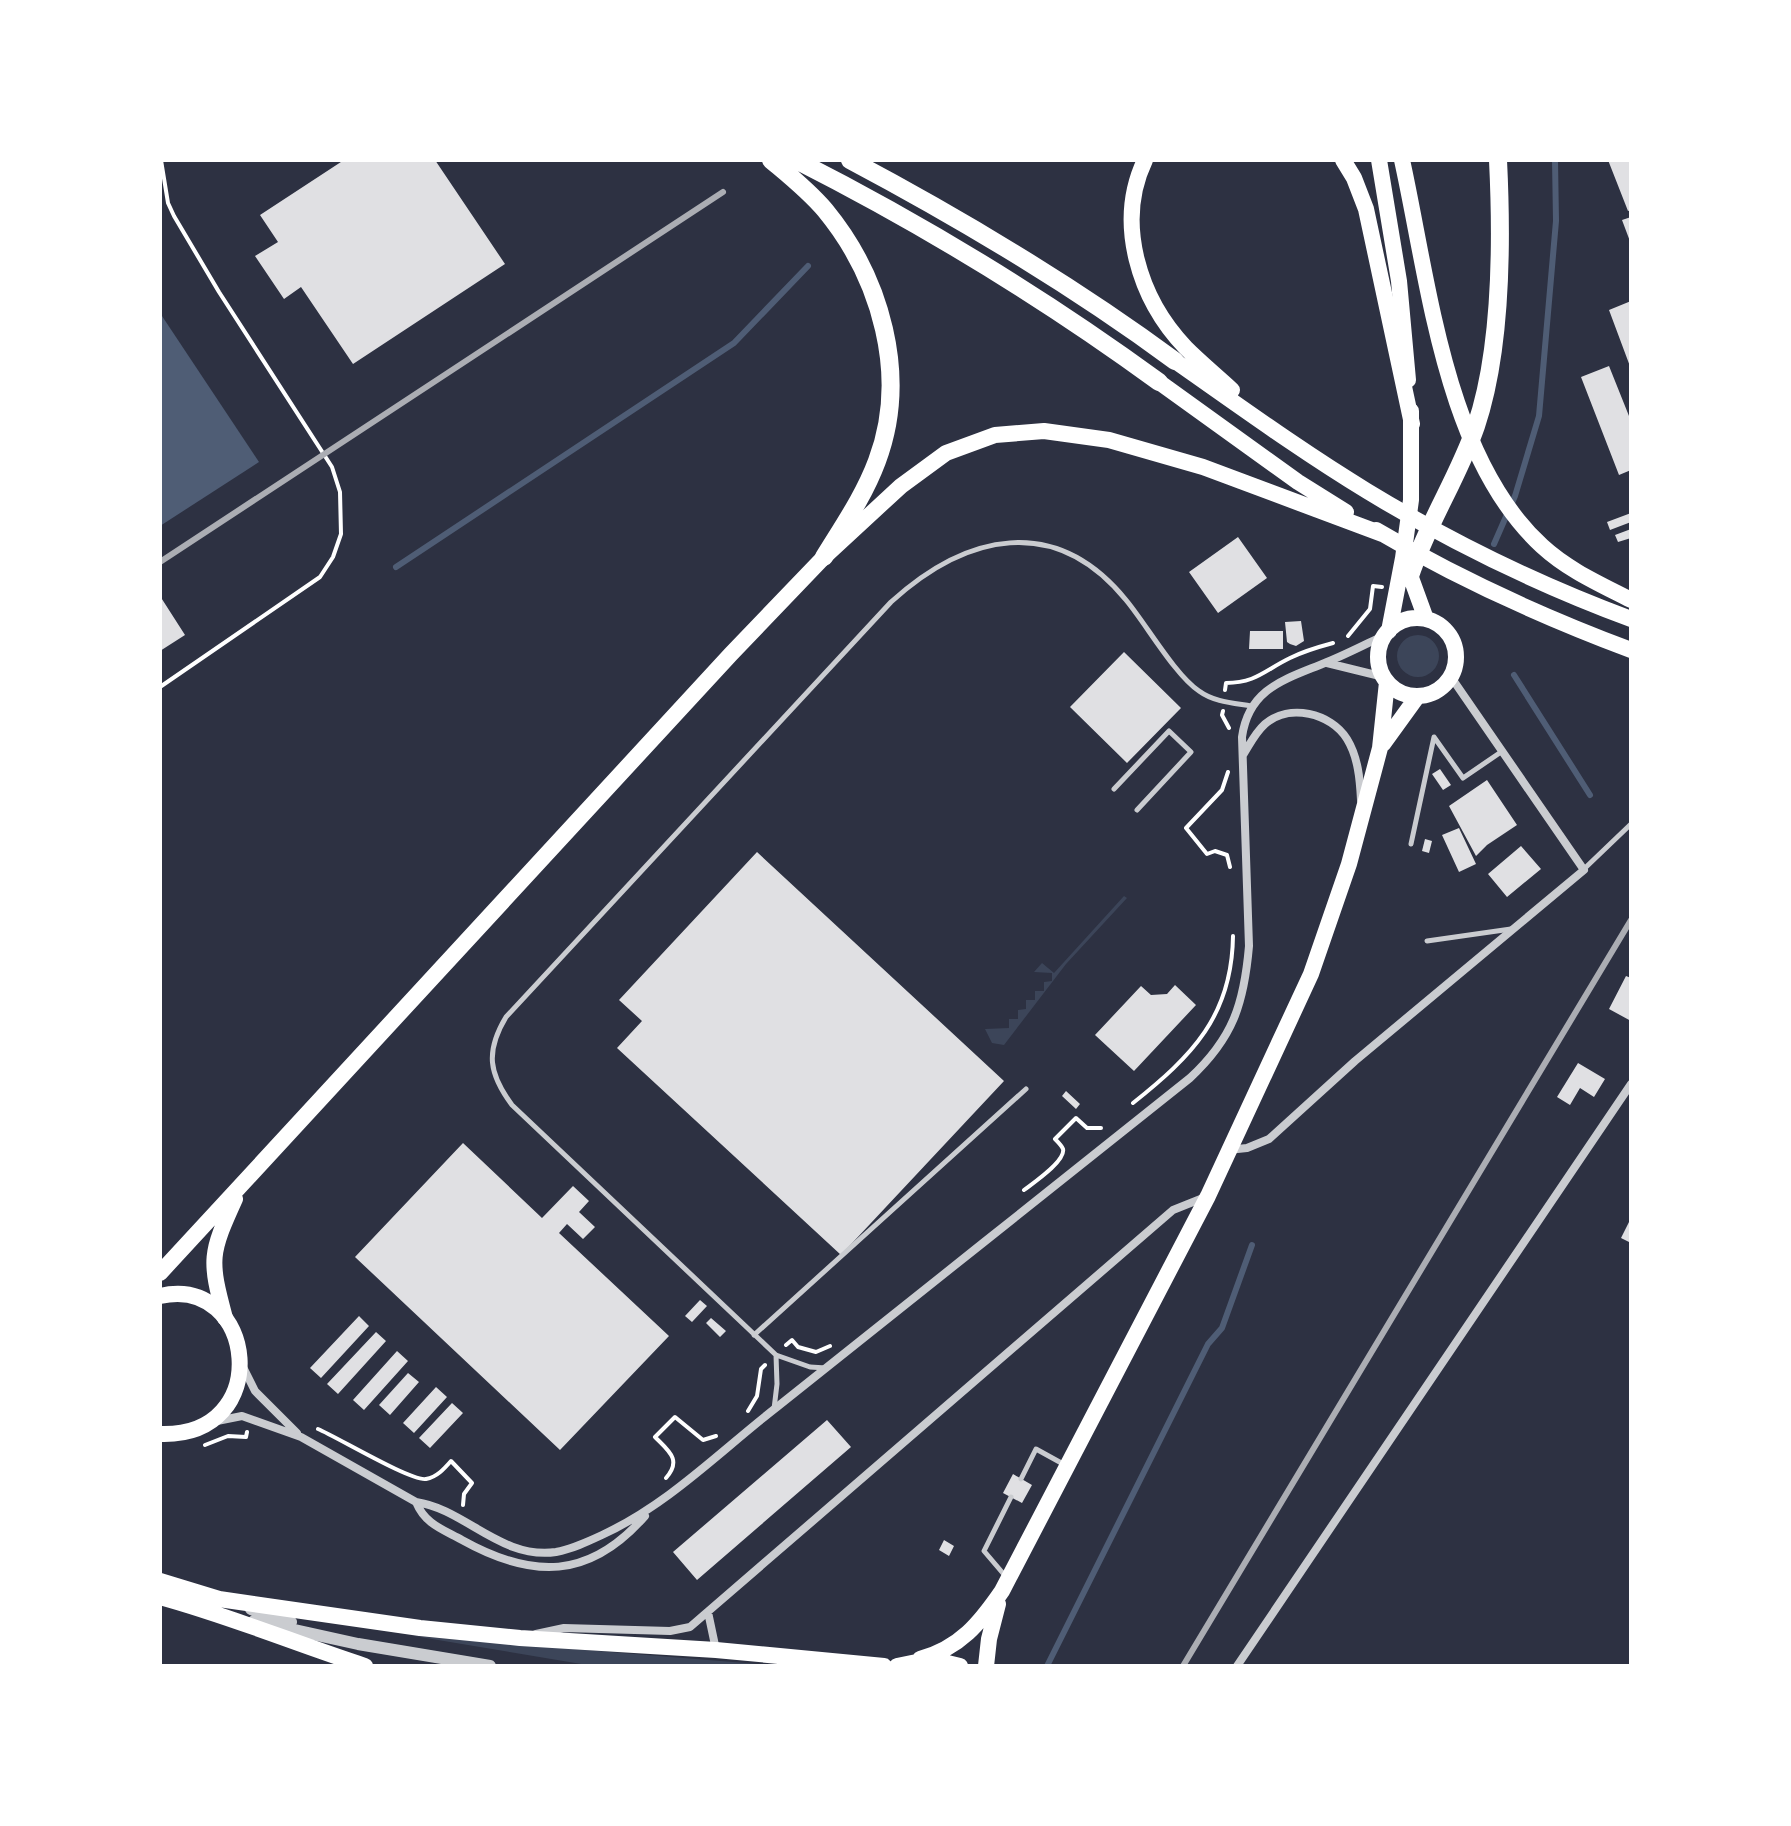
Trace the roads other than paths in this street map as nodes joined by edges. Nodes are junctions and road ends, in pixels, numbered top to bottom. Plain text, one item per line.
1 (771, 160) edge
2 (796, 160) edge
3 (850, 160) edge
4 (1145, 160) edge
5 (1343, 160) edge
6 (1379, 160) edge
7 (1402, 160) edge
8 (1498, 160) edge
9 (1180, 354) junction
10 (1159, 382) joint
11 (1412, 424) junction
12 (1385, 535) junction
13 (824, 557) junction
14 (1403, 582) junction
15 (1631, 600) edge
16 (1426, 619) junction
17 (1631, 619) edge
18 (1387, 633) junction
19 (1631, 650) edge
20 (1327, 663) junction
21 (1451, 677) junction
22 (1385, 680) junction
23 (1417, 697) junction
24 (1251, 706) junction
25 (1380, 748) junction
26 (1502, 751) junction
27 (1243, 756) junction
28 (1114, 789) dead end
29 (1137, 810) dead end
30 (1631, 824) edge
31 (1359, 831) junction
32 (1411, 844) dead end
33 (1584, 870) junction
34 (1516, 928) junction
35 (1427, 941) dead end
36 (1631, 1084) edge
37 (1026, 1089) dead end
38 (1227, 1150) junction
39 (242, 1183) junction
40 (1208, 1196) junction
41 (160, 1273) edge
42 (160, 1296) edge
43 (225, 1318) junction
44 (754, 1335) junction
45 (776, 1355) junction
46 (240, 1361) junction
47 (826, 1368) junction
48 (774, 1409) junction
49 (209, 1423) junction
50 (160, 1434) edge
51 (301, 1437) junction
52 (1066, 1465) junction
53 (1021, 1479) dead end
54 (1011, 1497) dead end
55 (416, 1502) junction
56 (651, 1509) junction
57 (160, 1581) edge
58 (1005, 1585) junction
59 (160, 1597) edge
60 (215, 1605) junction
61 (708, 1612) junction
62 (520, 1638) junction
63 (716, 1650) junction
64 (920, 1659) junction
65 (365, 1666) edge
66 (490, 1666) edge
67 (884, 1666) edge
68 (897, 1666) edge
69 (960, 1666) edge
70 (986, 1666) edge
71 (1237, 1666) edge

1 - 13 highway
2 - 10 highway
3 - 9 highway
4 - 9 main road
5 - 11 main road
6 - 11 main road
7 - 15 main road
8 - 14 highway
9 - 17 main road
10 - 12 main road
11 - 14 main road
12 - 13 main road
12 - 19 main road
13 - 39 main road
14 - 16 main road
14 - 18 main road
16 - 18 main road
16 - 21 main road
18 - 20 street
18 - 22 main road
20 - 22 street
20 - 24 street
21 - 23 main road
21 - 26 street
22 - 23 main road
22 - 25 main road
23 - 25 main road
24 - 27 street
24 - 44 lane
25 - 31 main road
26 - 32 lane
26 - 33 street
27 - 31 street
27 - 47 street
28 - 29 lane
30 - 33 lane
31 - 38 main road
33 - 34 street
34 - 35 lane
34 - 38 street
36 - 71 street
37 - 44 lane
38 - 40 main road
39 - 41 main road
39 - 43 main road
40 - 52 main road
40 - 61 street
42 - 43 main road
43 - 46 main road
44 - 45 lane
45 - 47 lane
45 - 48 lane
46 - 49 main road
46 - 51 street
47 - 48 street
48 - 56 street
49 - 50 main road
49 - 51 street
51 - 55 street
52 - 53 lane
52 - 58 main road
54 - 58 lane
55 - 56 street
55 - 56 street
57 - 60 main road
58 - 64 main road
58 - 70 main road
59 - 60 main road
60 - 62 main road
60 - 65 main road
60 - 66 street
61 - 62 street
61 - 63 street
62 - 63 main road
63 - 67 main road
64 - 68 main road
64 - 69 main road

